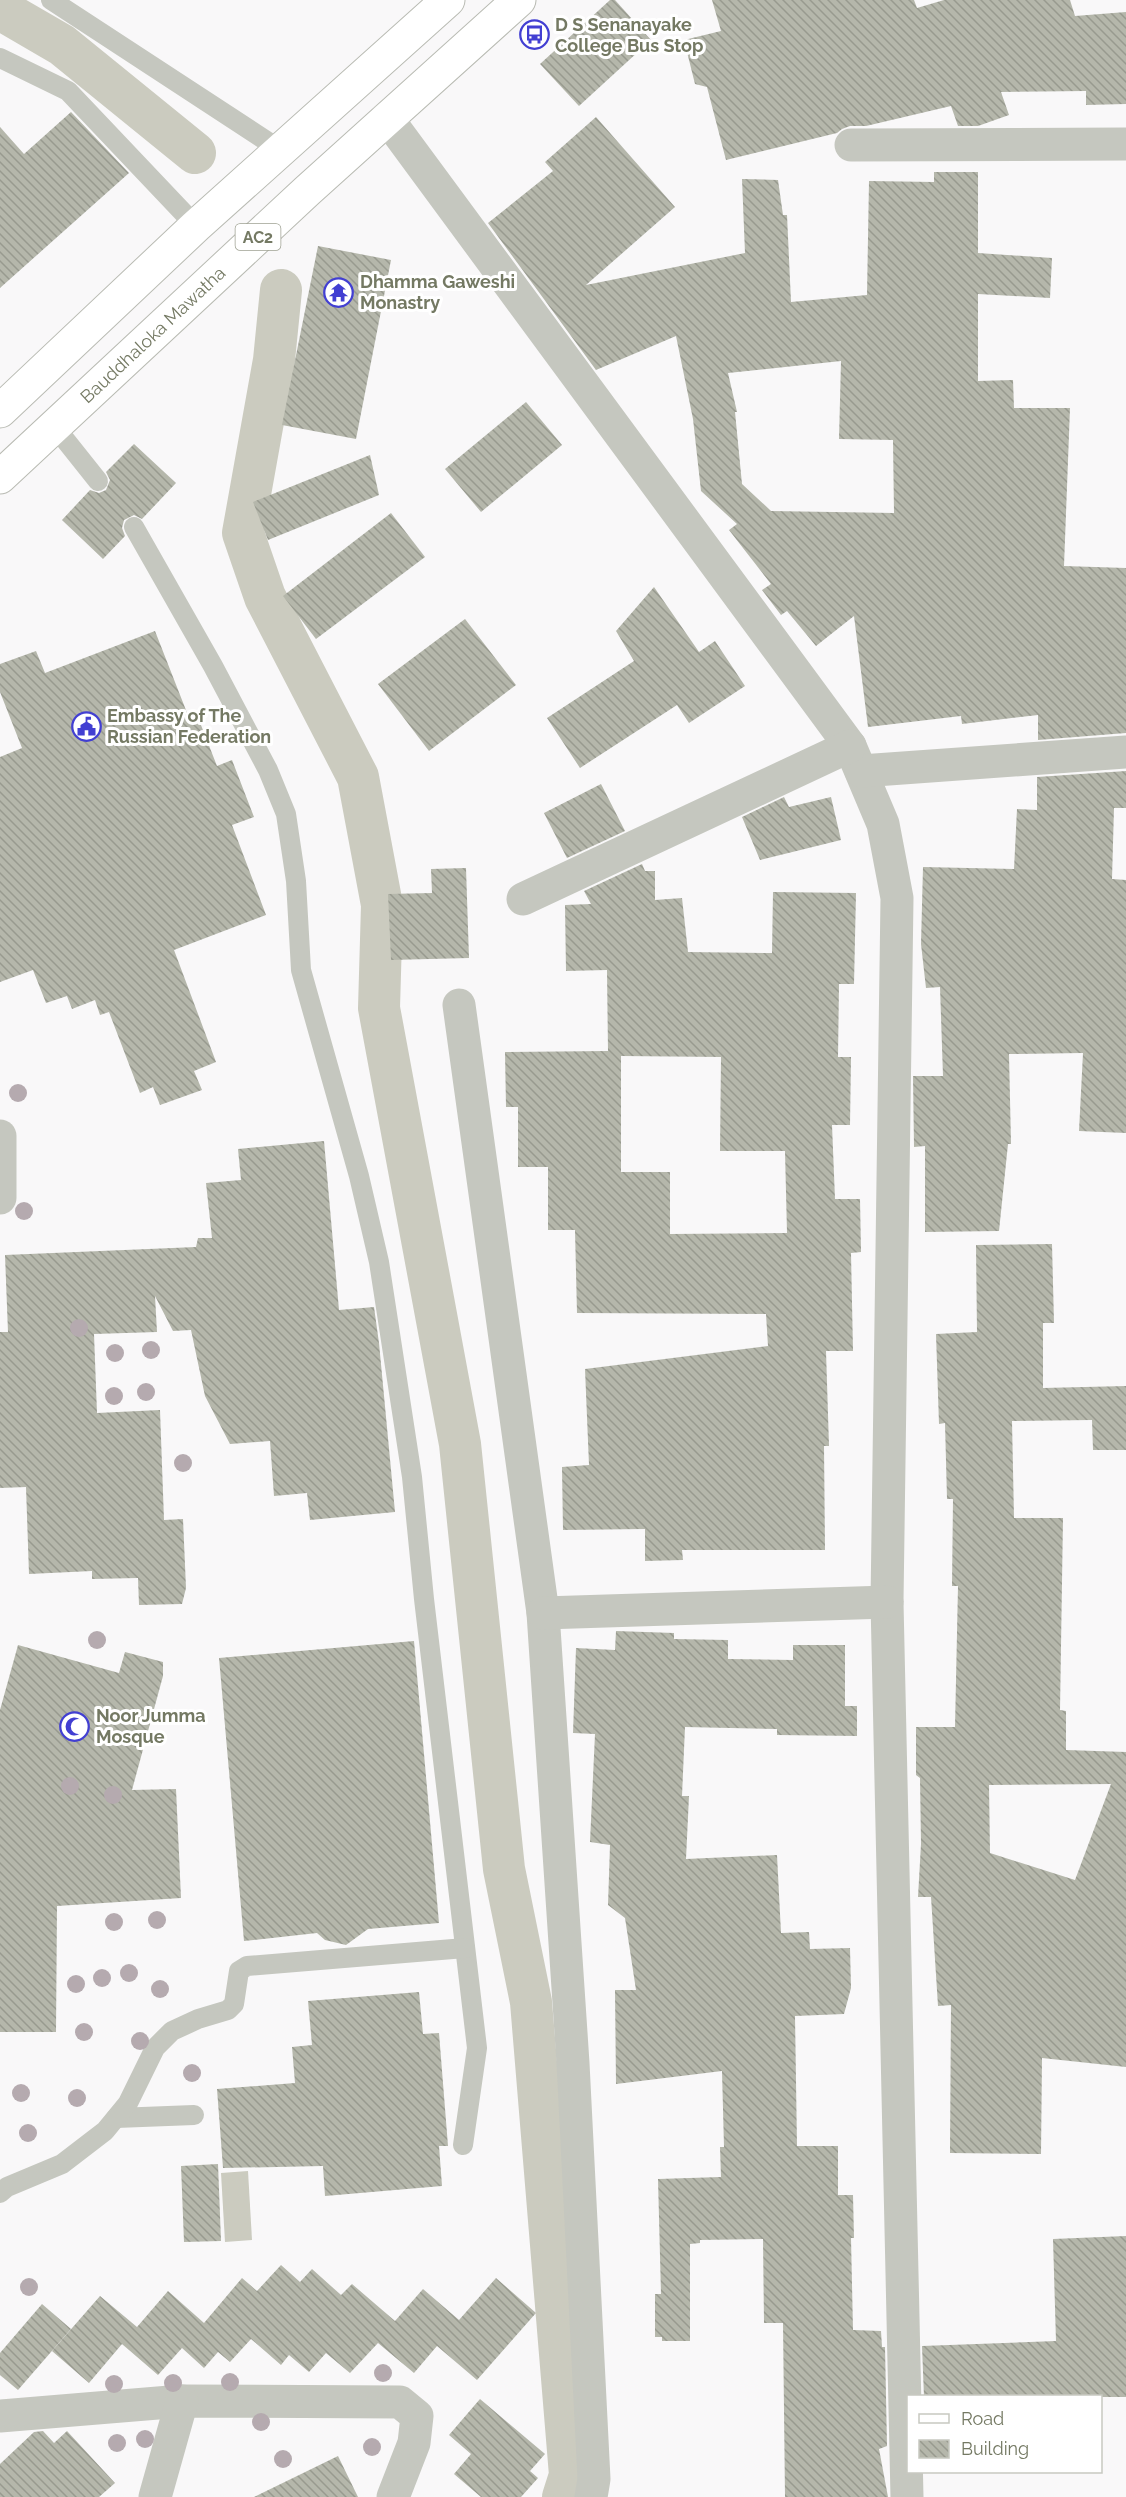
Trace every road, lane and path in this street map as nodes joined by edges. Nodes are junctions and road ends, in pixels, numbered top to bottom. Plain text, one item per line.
1 (51, 0) edge
2 (448, 0) edge
3 (519, 0) edge
4 (0, 58) edge
5 (387, 118) junction
6 (1126, 144) edge
7 (851, 145) dead end
8 (282, 150) junction
9 (196, 226) junction
10 (0, 411) edge
11 (55, 427) junction
12 (0, 477) edge
13 (98, 481) dead end
14 (134, 527) dead end
15 (1126, 752) edge
16 (855, 759) junction
17 (523, 899) dead end
18 (459, 1005) dead end
19 (0, 1136) edge
20 (0, 1198) edge
21 (887, 1602) junction
22 (543, 1613) junction
23 (465, 1948) junction
24 (194, 2115) dead end
25 (116, 2118) junction
26 (463, 2145) dead end
27 (0, 2193) edge
28 (182, 2401) junction
29 (0, 2416) edge
30 (154, 2497) edge
31 (393, 2497) edge
32 (591, 2497) edge
33 (907, 2497) edge

1 - 8 lane
2 - 8 main road, AC2
3 - 5 main road, Bauddhaloka Mawatha / AC2
4 - 9 lane
5 - 11 main road, Bauddhaloka Mawatha / AC2
5 - 16 street
6 - 7 street
8 - 9 main road, AC2
9 - 10 main road, AC2
11 - 12 main road, Bauddhaloka Mawatha / AC2
11 - 13 lane
14 - 23 lane
15 - 16 street
16 - 17 street
16 - 21 street
18 - 22 street
19 - 20 street
21 - 22 street
21 - 33 street
22 - 32 street
23 - 25 lane
23 - 26 lane
24 - 25 lane
25 - 27 lane
28 - 29 street
28 - 30 street
28 - 31 street

